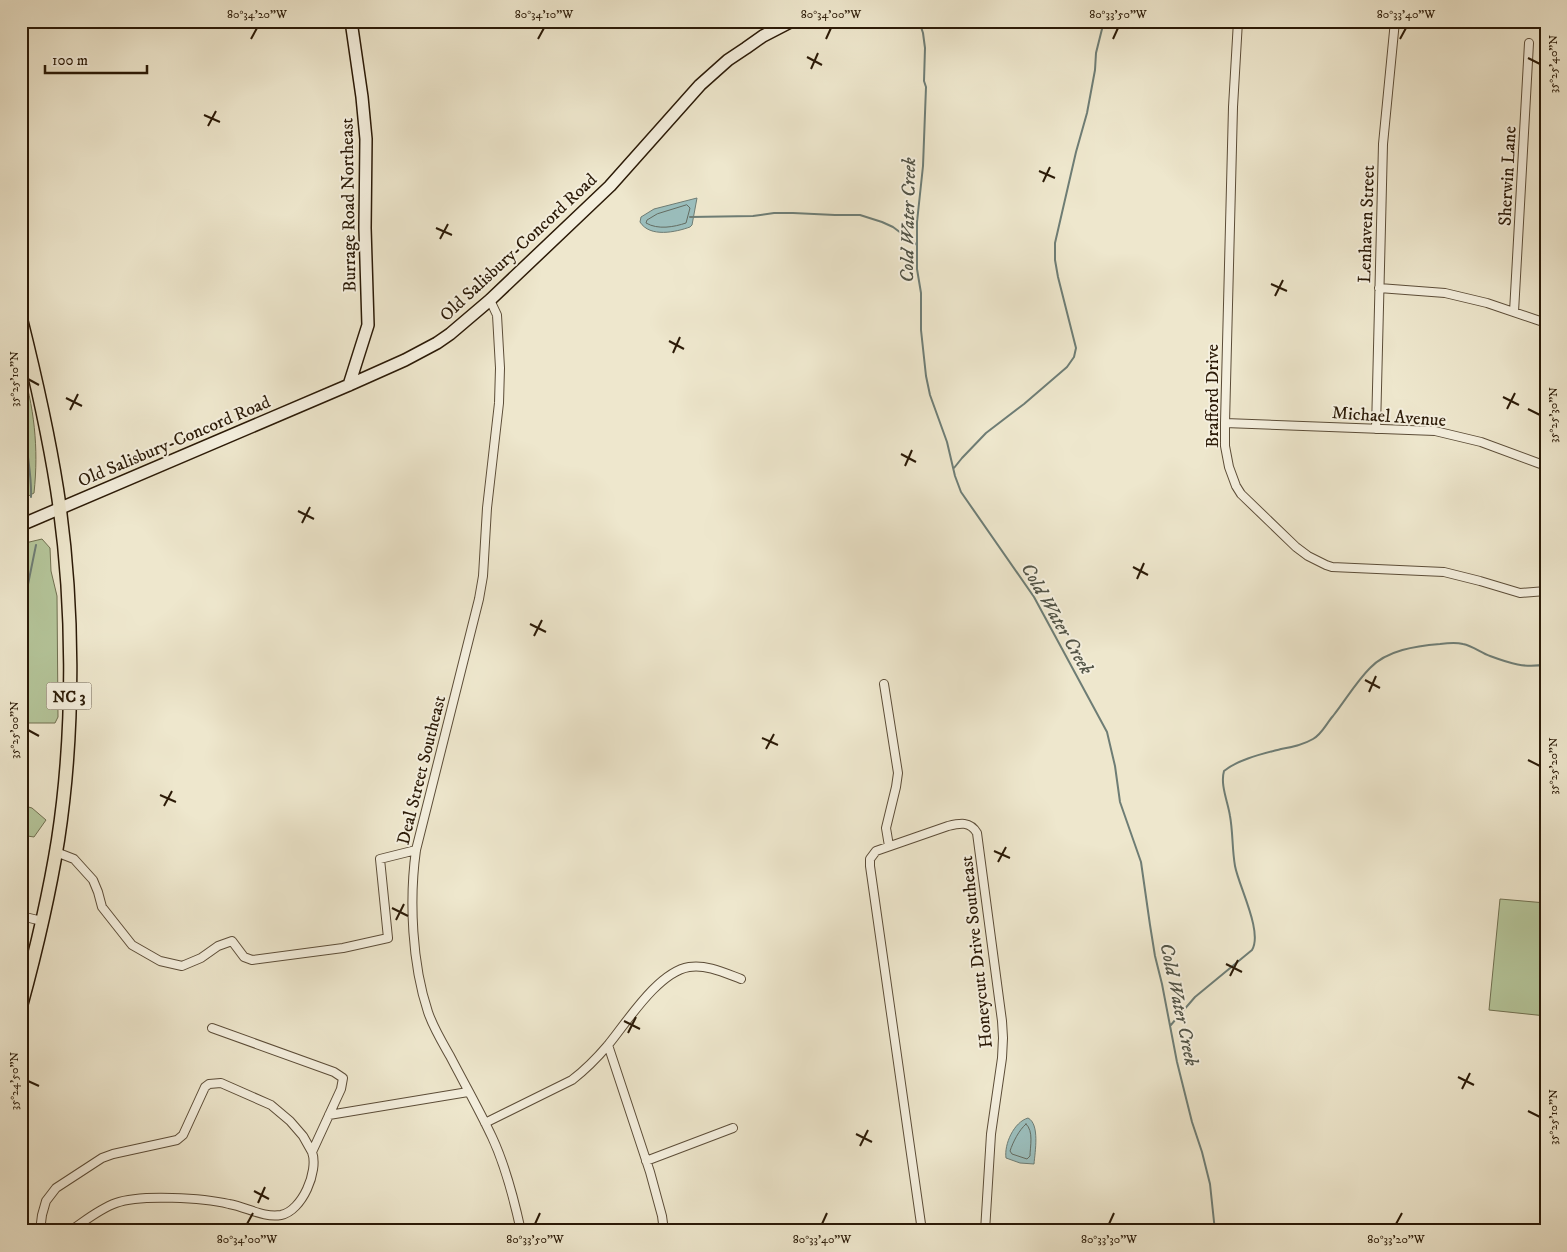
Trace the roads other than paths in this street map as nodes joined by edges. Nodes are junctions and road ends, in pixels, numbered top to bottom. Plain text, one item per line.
1 (351, 21) edge
2 (792, 21) edge
3 (1238, 21) edge
4 (1395, 21) edge
5 (777, 25) edge
6 (1529, 43) dead end
7 (1379, 288) junction
8 (490, 300) junction
9 (1514, 312) junction
10 (21, 319) edge
11 (1546, 322) edge
12 (349, 385) junction
13 (1225, 423) junction
14 (1376, 429) junction
15 (1546, 466) edge
16 (60, 509) junction
17 (21, 526) edge
18 (1546, 592) edge
19 (884, 684) dead end
20 (889, 846) junction
21 (416, 850) junction
22 (56, 852) junction
23 (21, 916) edge
24 (42, 921) junction
25 (741, 979) dead end
26 (21, 1006) edge
27 (212, 1028) dead end
28 (608, 1044) junction
29 (468, 1092) junction
30 (329, 1115) junction
31 (485, 1123) junction
32 (733, 1128) dead end
33 (312, 1152) junction
34 (646, 1161) junction
35 (40, 1231) edge
36 (70, 1231) edge
37 (521, 1231) edge
38 (664, 1231) edge
39 (922, 1231) edge
40 (985, 1231) edge

1 - 12 main road, Burrage Road Northeast
2 - 5 main road, Old Salisbury-Concord Road
3 - 13 street, Brafford Drive
4 - 7 street, Lenhaven Street
5 - 8 main road, Old Salisbury-Concord Road
6 - 9 street, Sherwin Lane
7 - 9 street
7 - 14 street, Lenhaven Street
8 - 12 main road, Old Salisbury-Concord Road
8 - 21 street, Deal Street Southeast
9 - 11 street
10 - 16 main road, NC 3
12 - 16 main road, Old Salisbury-Concord Road
13 - 14 street, Michael Avenue
13 - 18 street, Brafford Drive
14 - 15 street, Michael Avenue
16 - 17 main road, Old Salisbury-Concord Road
16 - 22 main road, NC 3
19 - 20 street
20 - 39 street, Honeycutt Drive Southeast
20 - 40 street, Honeycutt Drive Southeast
21 - 22 street
21 - 29 street, Deal Street Southeast
22 - 24 main road, NC 3
23 - 24 street
24 - 26 main road, NC 3
25 - 28 street
27 - 30 street
28 - 31 street
28 - 34 street
29 - 30 street
29 - 31 street, Deal Street Southeast
30 - 33 street
31 - 37 street, Deal Street Southeast
32 - 34 street
33 - 35 street
33 - 36 street
34 - 38 street

